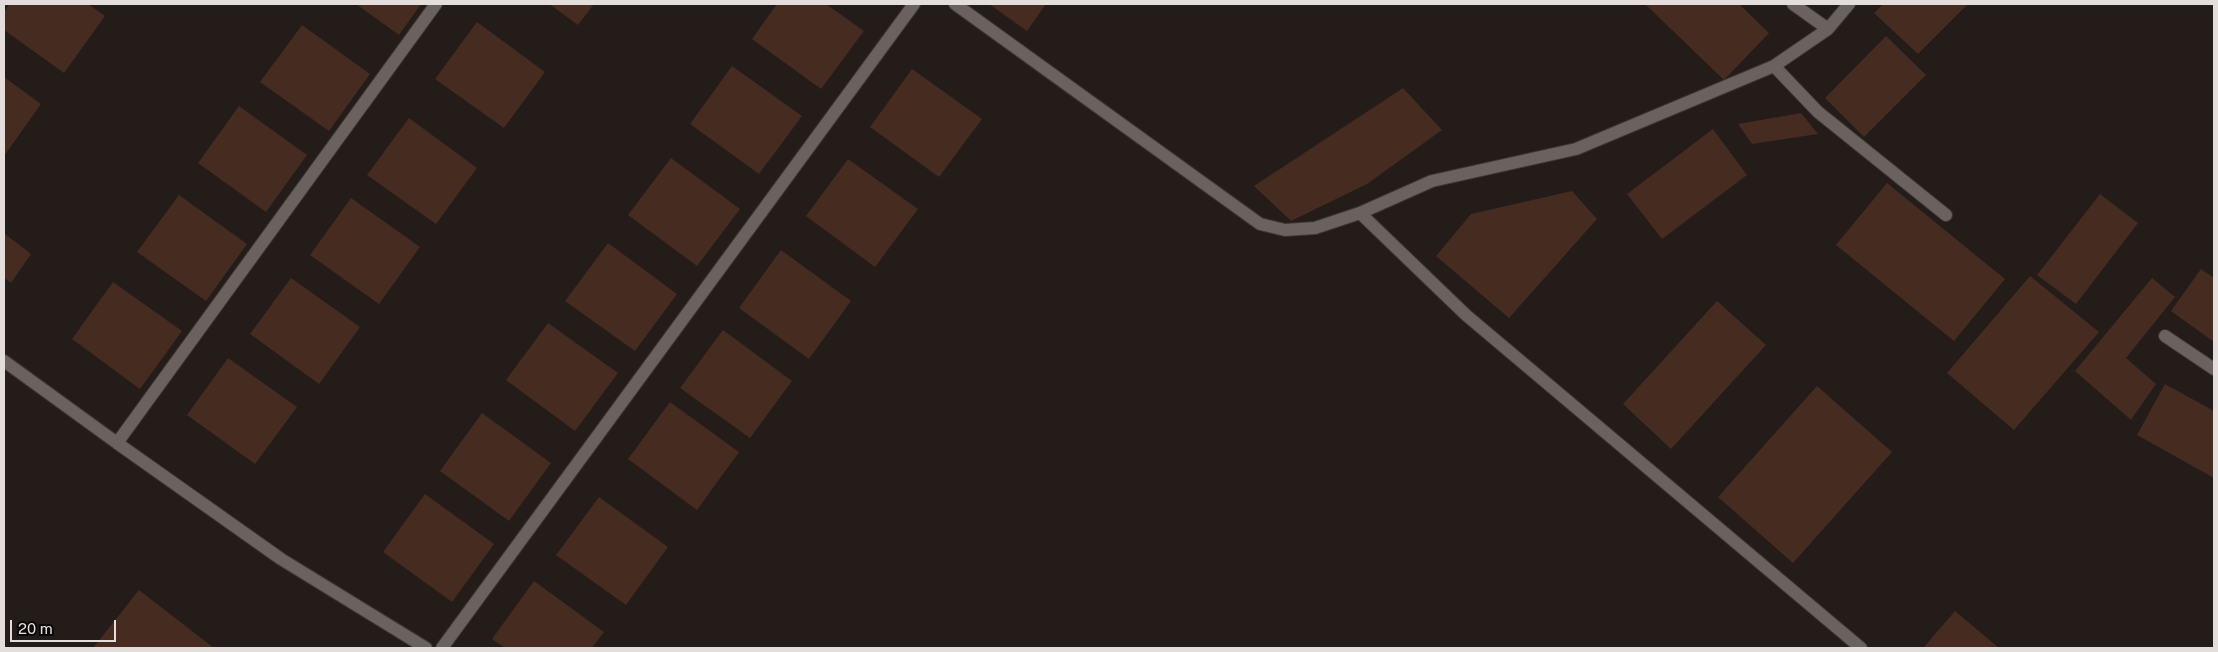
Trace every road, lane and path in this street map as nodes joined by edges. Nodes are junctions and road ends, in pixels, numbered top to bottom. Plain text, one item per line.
1 (436, 4) edge
2 (914, 4) edge
3 (955, 4) edge
4 (1793, 4) edge
5 (1849, 4) edge
6 (1828, 29) junction
7 (1774, 66) junction
8 (1360, 214) junction
9 (1946, 216) dead end
10 (2165, 336) dead end
11 (4, 361) edge
12 (2214, 369) edge
13 (117, 443) junction
14 (426, 648) edge
15 (442, 648) edge
16 (1860, 648) edge

1 - 13 street
2 - 15 street
3 - 8 street
4 - 6 street
5 - 6 street
6 - 7 street
7 - 8 street
7 - 9 street
8 - 16 street
10 - 12 street
11 - 13 street
13 - 14 street

